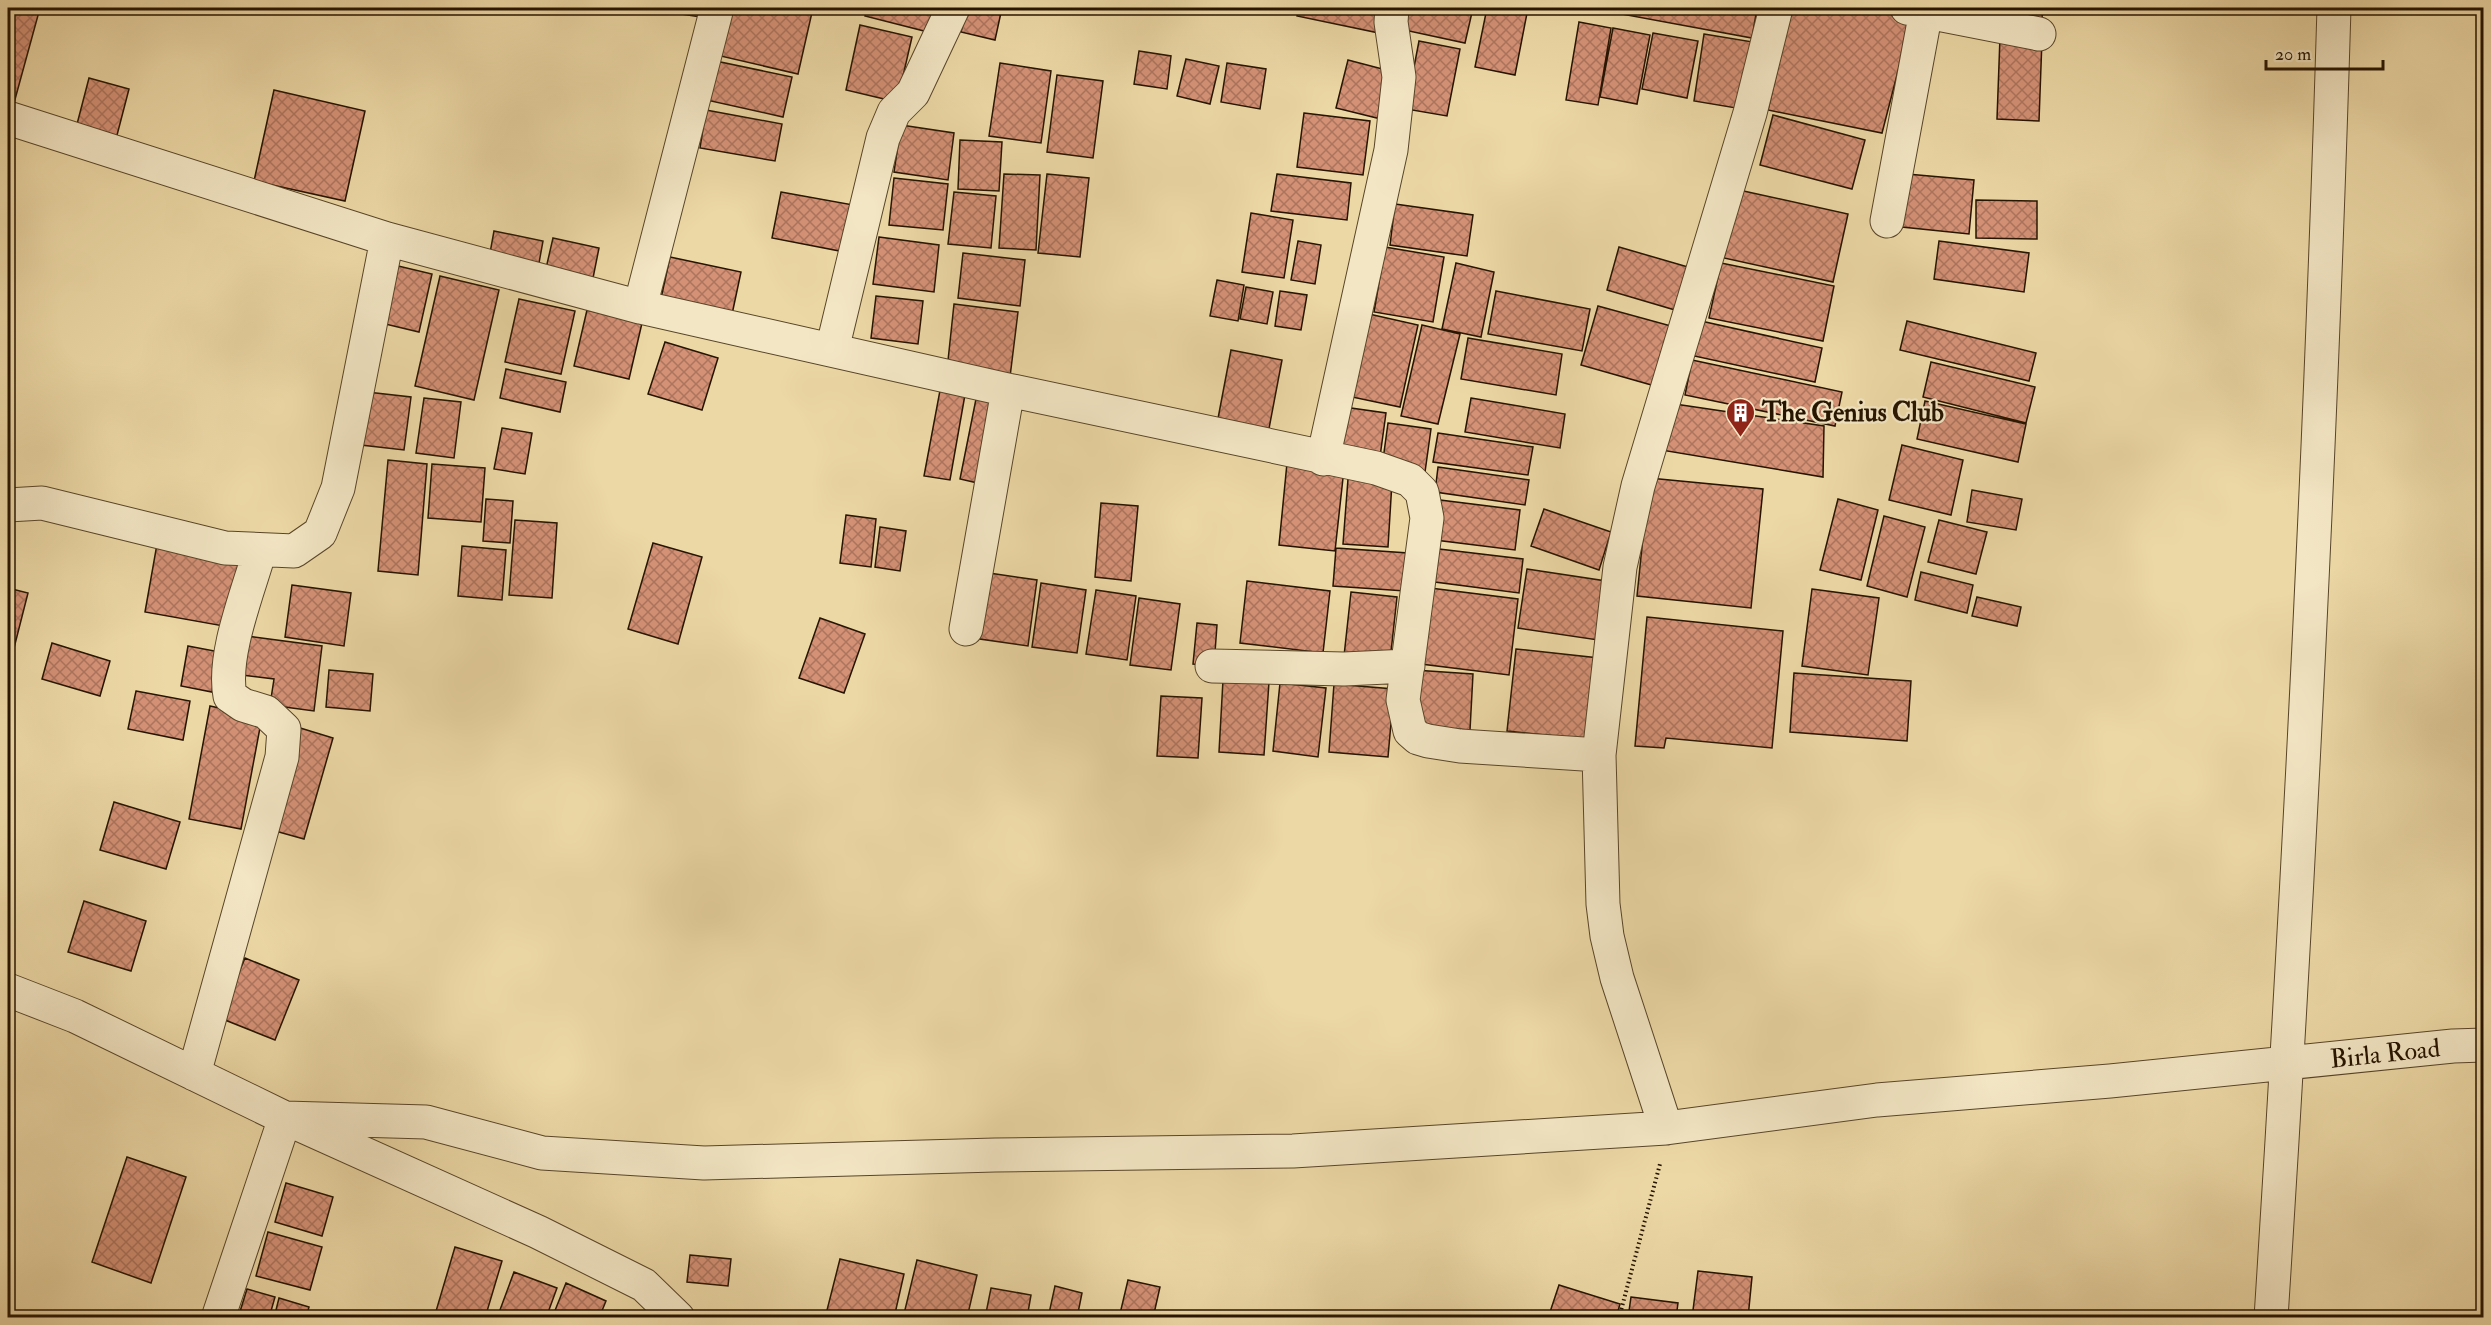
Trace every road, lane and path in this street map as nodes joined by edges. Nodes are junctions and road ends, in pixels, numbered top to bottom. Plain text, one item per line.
1 (717, 8) edge
2 (953, 8) edge
3 (1392, 8) edge
4 (1776, 8) edge
5 (2334, 8) edge
6 (1916, 9) edge
7 (2039, 34) dead end
8 (8, 118) edge
9 (1887, 221) dead end
10 (387, 239) junction
11 (640, 307) junction
12 (832, 350) junction
13 (1008, 390) junction
14 (1323, 459) junction
15 (8, 505) edge
16 (260, 550) junction
17 (966, 629) dead end
18 (1212, 666) dead end
19 (1408, 666) junction
20 (1599, 755) junction
21 (8, 990) edge
22 (2484, 1045) edge
23 (2287, 1063) junction
24 (194, 1074) junction
25 (285, 1118) junction
26 (1666, 1128) junction
27 (218, 1317) edge
28 (678, 1317) edge
29 (1619, 1317) edge
30 (2271, 1317) edge

1 - 11 street
2 - 12 street
3 - 14 street
4 - 20 street
5 - 23 street
6 - 7 street
6 - 9 street
8 - 10 street
10 - 11 street
10 - 16 street
11 - 12 street
12 - 13 street
13 - 14 street
13 - 17 street
14 - 19 street
15 - 16 street
16 - 24 street
18 - 19 street
19 - 20 street
20 - 26 street
21 - 24 street
22 - 23 street, Birla Road
23 - 26 street, Birla Road
23 - 30 street
24 - 25 street
25 - 26 street, Birla Road
25 - 27 street
25 - 28 street
26 - 29 path

